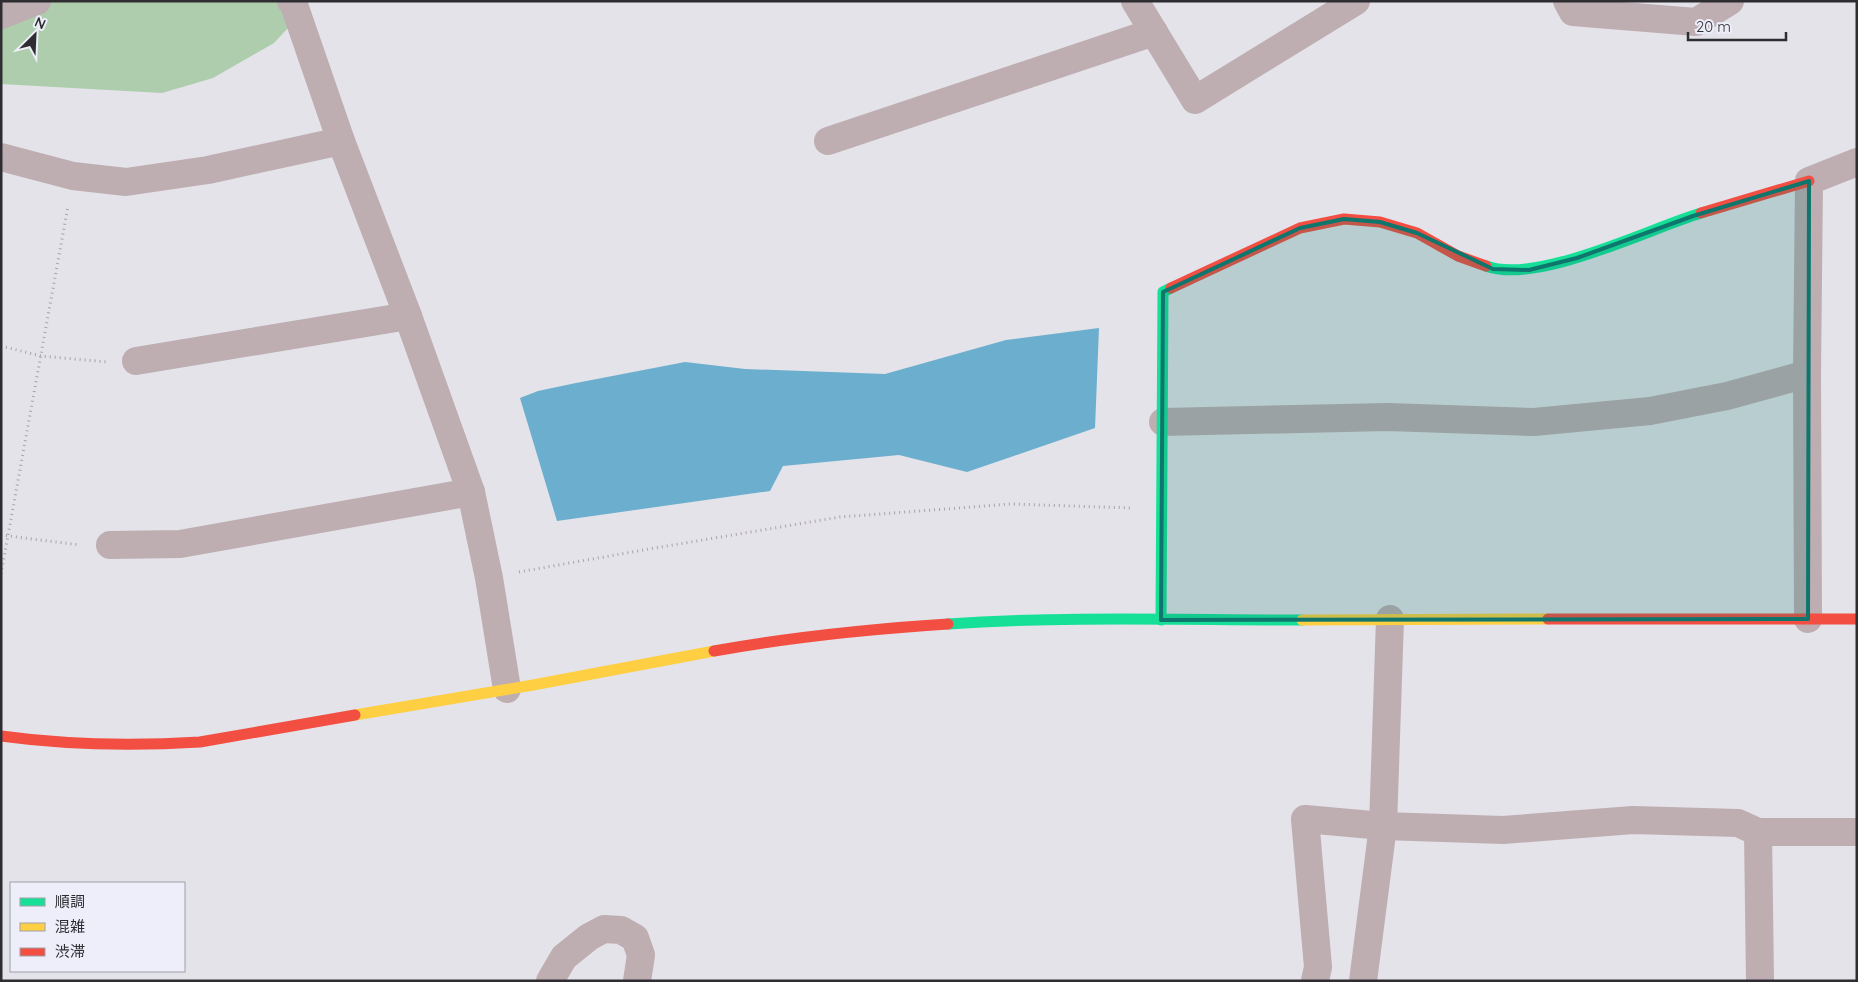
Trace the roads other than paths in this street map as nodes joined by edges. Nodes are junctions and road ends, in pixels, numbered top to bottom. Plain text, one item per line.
1 (37, 1) edge
2 (291, 1) edge
3 (1135, 1) edge
4 (1356, 1) edge
5 (1567, 1) edge
6 (1730, 1) edge
7 (1, 15) edge
8 (1154, 32) junction
9 (341, 141) junction
10 (828, 141) dead end
11 (1, 157) edge
12 (1857, 162) edge
13 (1809, 181) junction
14 (408, 316) junction
15 (136, 361) road end
16 (1807, 374) junction
17 (1163, 422) junction
18 (471, 492) junction
19 (110, 545) road end
20 (1390, 619) junction
21 (1808, 619) junction
22 (1857, 619) edge
23 (1161, 620) junction
24 (507, 689) junction
25 (1, 736) edge
26 (1383, 826) junction
27 (1758, 832) junction
28 (1857, 832) edge
29 (550, 981) edge
30 (637, 981) edge
31 (1315, 981) edge
32 (1363, 981) edge
33 (1760, 981) edge

1 - 7 street
2 - 9 street
3 - 8 street
4 - 8 street
5 - 6 street
8 - 10 street
9 - 11 street
9 - 14 street
12 - 13 street
13 - 16 street
13 - 17 street
14 - 15 street
14 - 18 street
16 - 17 street
16 - 21 street
17 - 23 street
18 - 19 street
18 - 24 street
20 - 21 street
20 - 23 street
20 - 26 street
21 - 22 street
23 - 24 street
24 - 25 street
26 - 27 street
26 - 31 street
26 - 32 street
27 - 28 street
27 - 33 street
29 - 30 street

